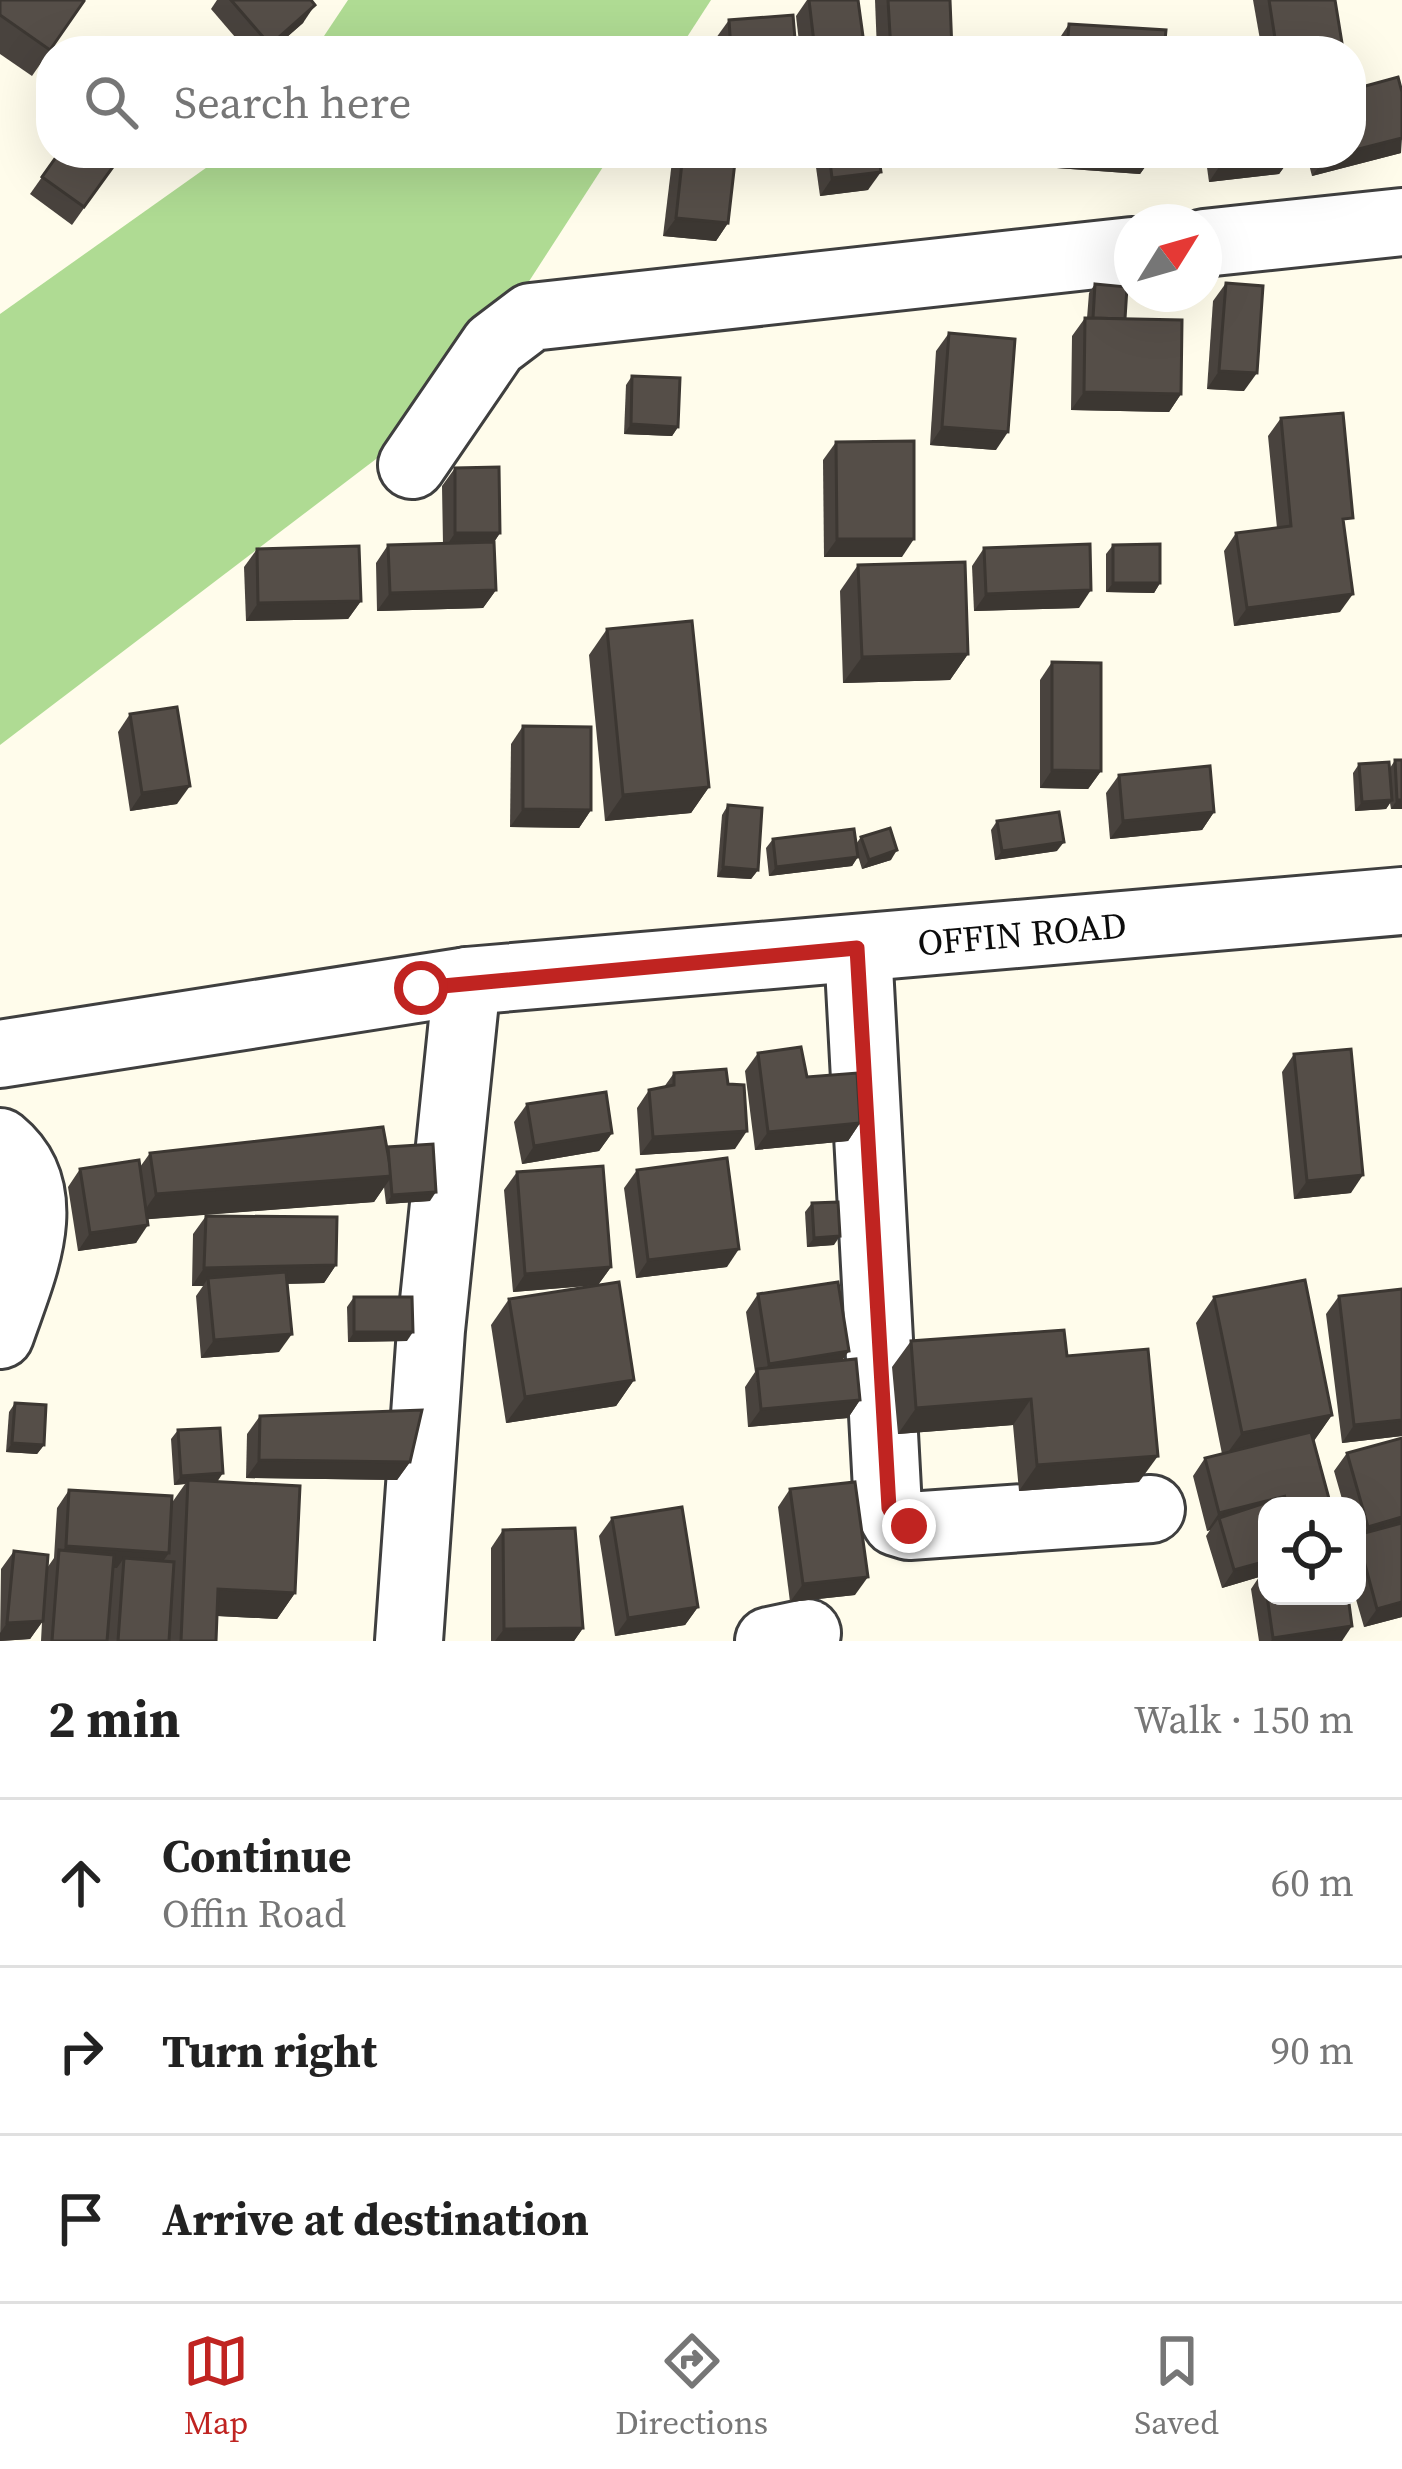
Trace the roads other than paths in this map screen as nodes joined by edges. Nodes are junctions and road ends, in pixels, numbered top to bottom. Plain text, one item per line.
1 (1402, 222) edge
2 (1222, 242) edge
3 (1114, 253) edge
4 (412, 465) dead end
5 (1402, 901) edge
6 (857, 948) junction
7 (467, 981) junction
8 (0, 1054) edge
9 (0, 1142) edge
10 (0, 1335) edge
11 (1151, 1508) dead end
12 (409, 1641) edge

1 - 2 street
3 - 4 street
5 - 6 street, OFFIN ROAD
6 - 7 street, OFFIN ROAD
6 - 11 street
7 - 8 street, OFFIN ROAD
7 - 12 street
9 - 10 street

